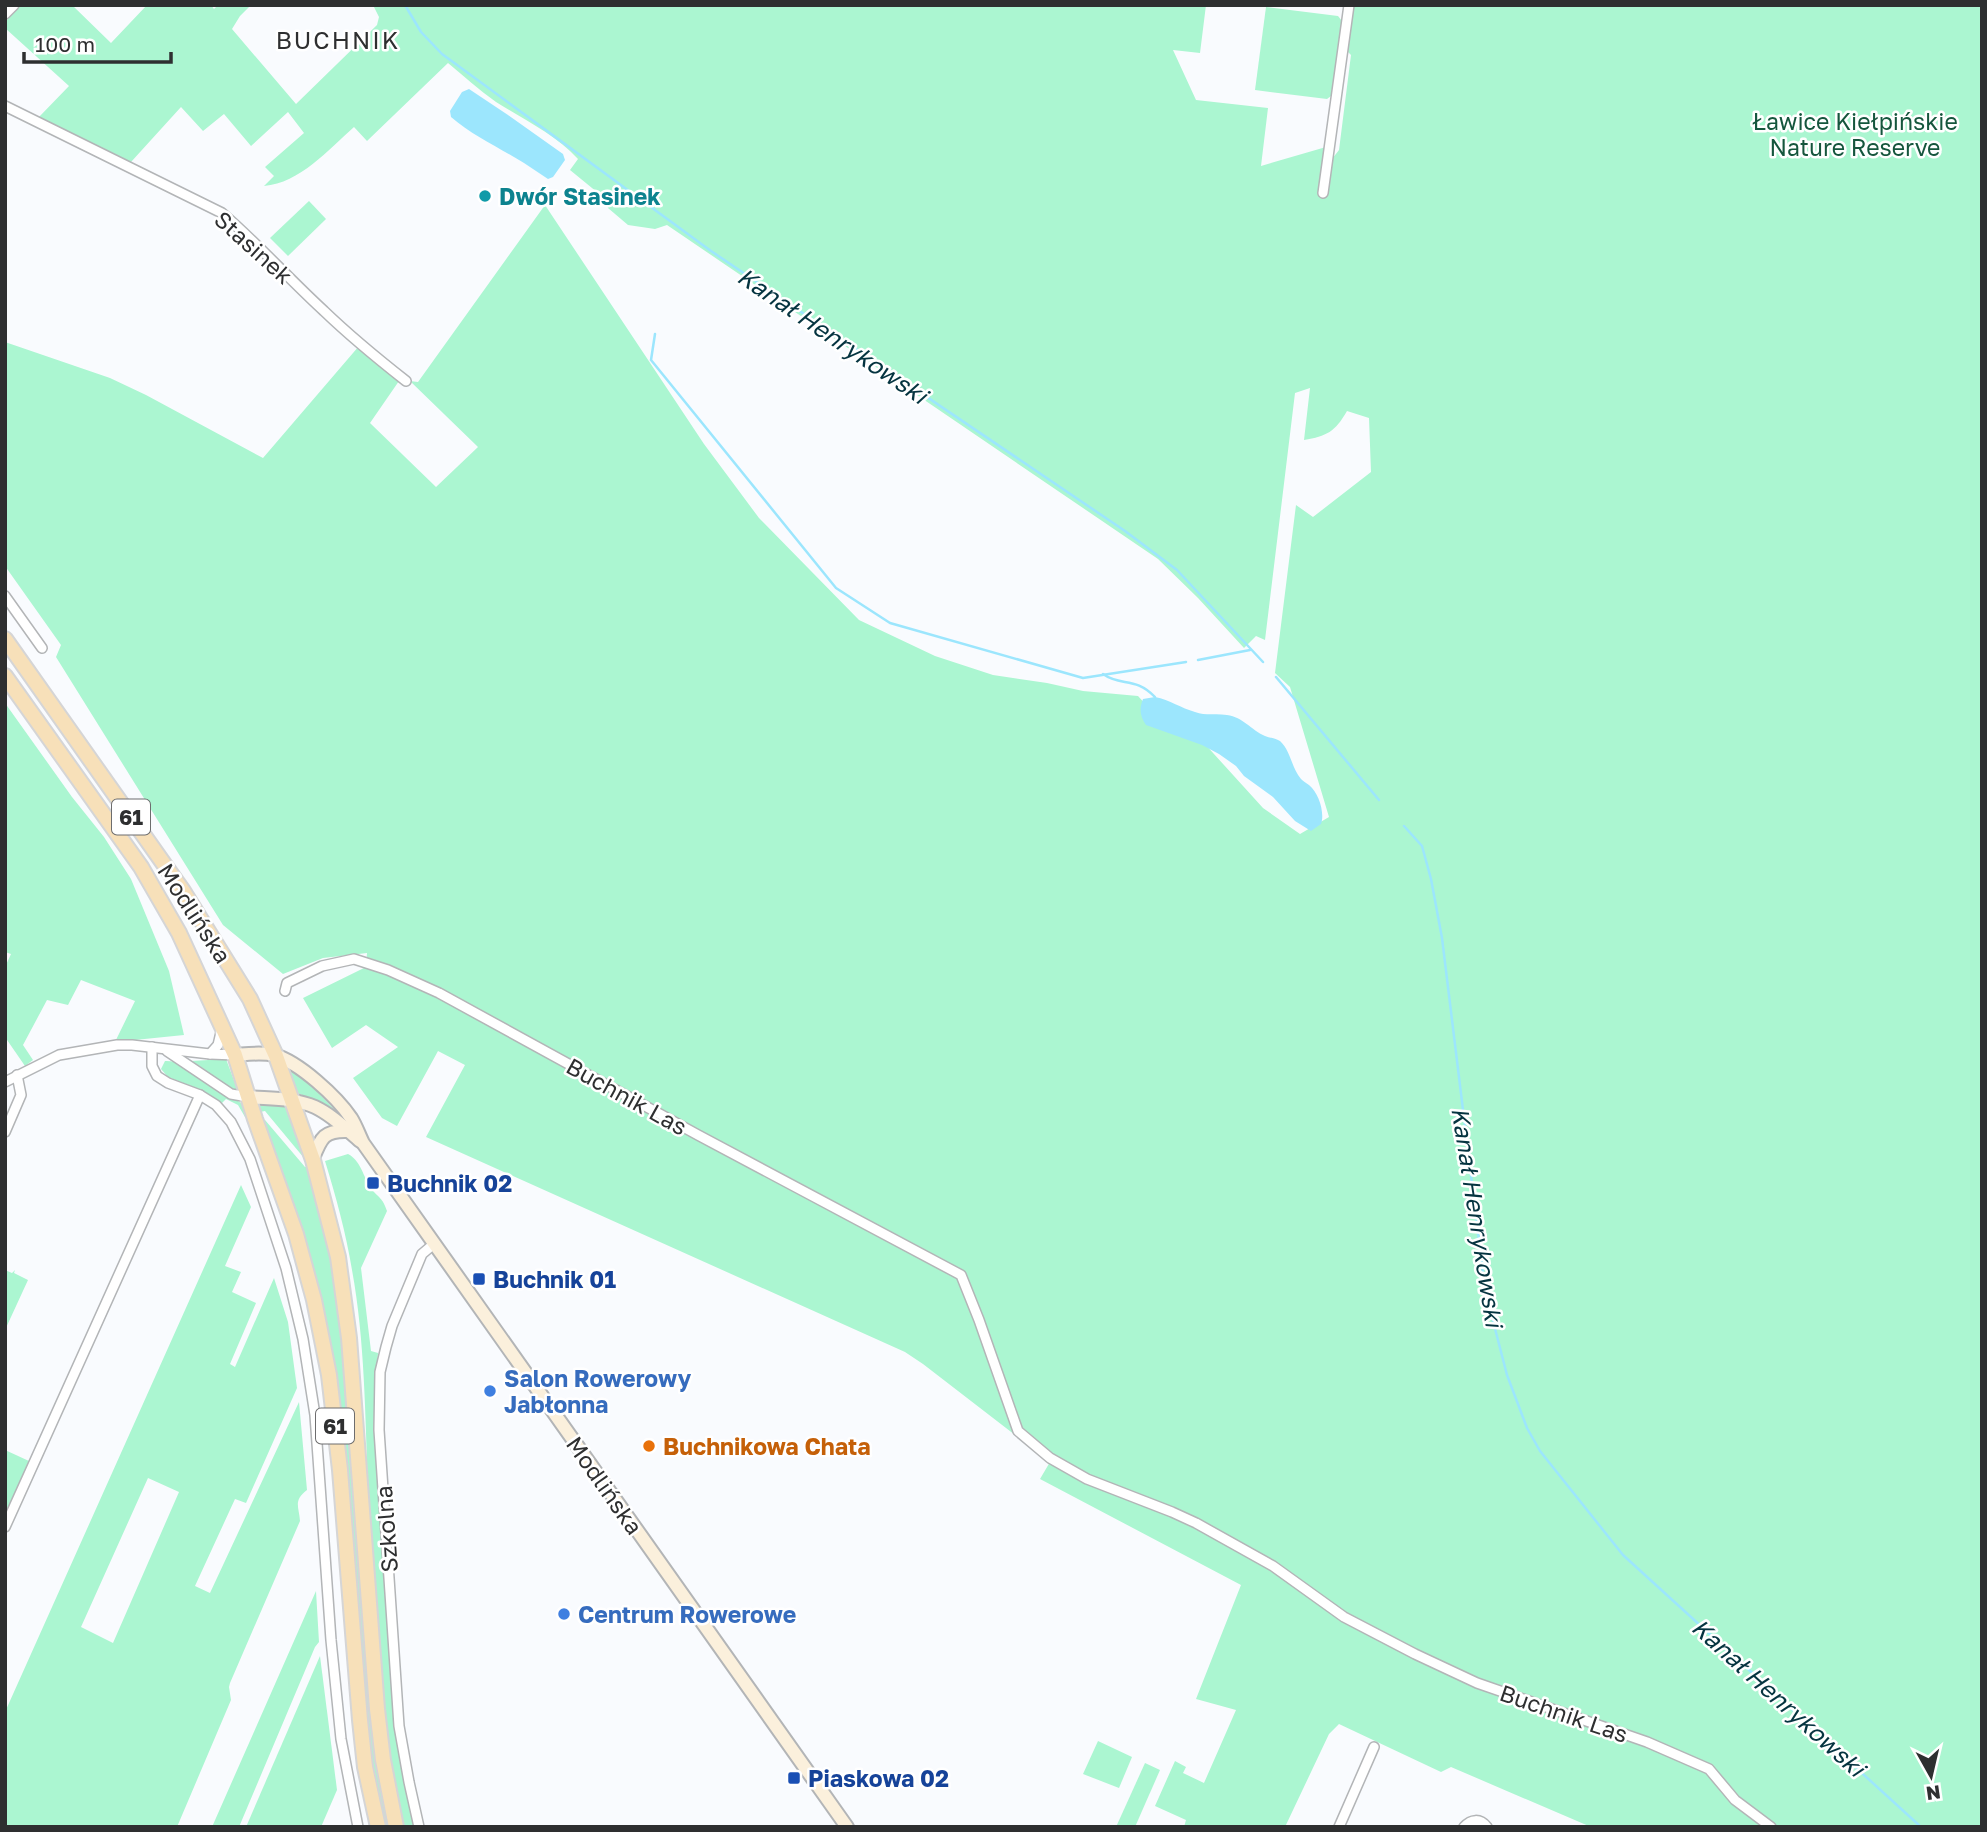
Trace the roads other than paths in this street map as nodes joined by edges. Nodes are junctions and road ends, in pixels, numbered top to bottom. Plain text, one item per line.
1 (14, 5) edge
2 (1349, 5) edge
3 (5, 14) edge
4 (5, 106) edge
5 (1324, 193) dead end
6 (406, 381) dead end
7 (5, 596) edge
8 (5, 639) edge
9 (42, 648) dead end
10 (5, 676) edge
11 (286, 987) dead end
12 (222, 1023) junction
13 (157, 1048) junction
14 (210, 1054) junction
15 (235, 1055) junction
16 (276, 1056) junction
17 (17, 1075) junction
18 (5, 1082) edge
19 (200, 1095) junction
20 (248, 1097) junction
21 (293, 1101) junction
22 (348, 1131) junction
23 (5, 1132) edge
24 (363, 1143) junction
25 (313, 1159) junction
26 (435, 1243) junction
27 (5, 1527) edge
28 (1374, 1747) dead end
29 (358, 1827) edge
30 (378, 1827) edge
31 (396, 1827) edge
32 (419, 1827) edge
33 (847, 1827) edge
34 (1339, 1827) edge
35 (1464, 1827) edge
36 (1488, 1827) edge
37 (1771, 1827) edge

1 - 3 street
2 - 5 street
4 - 6 street, Stasinek
7 - 9 street
8 - 16 main road, Modlińska / 61
10 - 12 main road, Modlińska / 61
11 - 37 street, Buchnik Las
12 - 14 street
12 - 15 main road, Modlińska / 61
13 - 14 street
13 - 17 street
13 - 19 street
13 - 20 street
14 - 15 street
15 - 16 main road
15 - 20 main road, 61
16 - 21 main road, 61
16 - 24 main road, Modlińska
17 - 18 street
17 - 23 street
19 - 27 street
19 - 29 street
20 - 21 main road, Modlińska
20 - 30 main road, 61
21 - 22 main road, Modlińska
21 - 25 main road, 61
22 - 24 main road, Modlińska
22 - 25 main road
24 - 26 main road, Modlińska
25 - 31 main road, 61
26 - 32 street, Szkolna
26 - 33 main road, Modlińska
28 - 34 street
35 - 36 street

